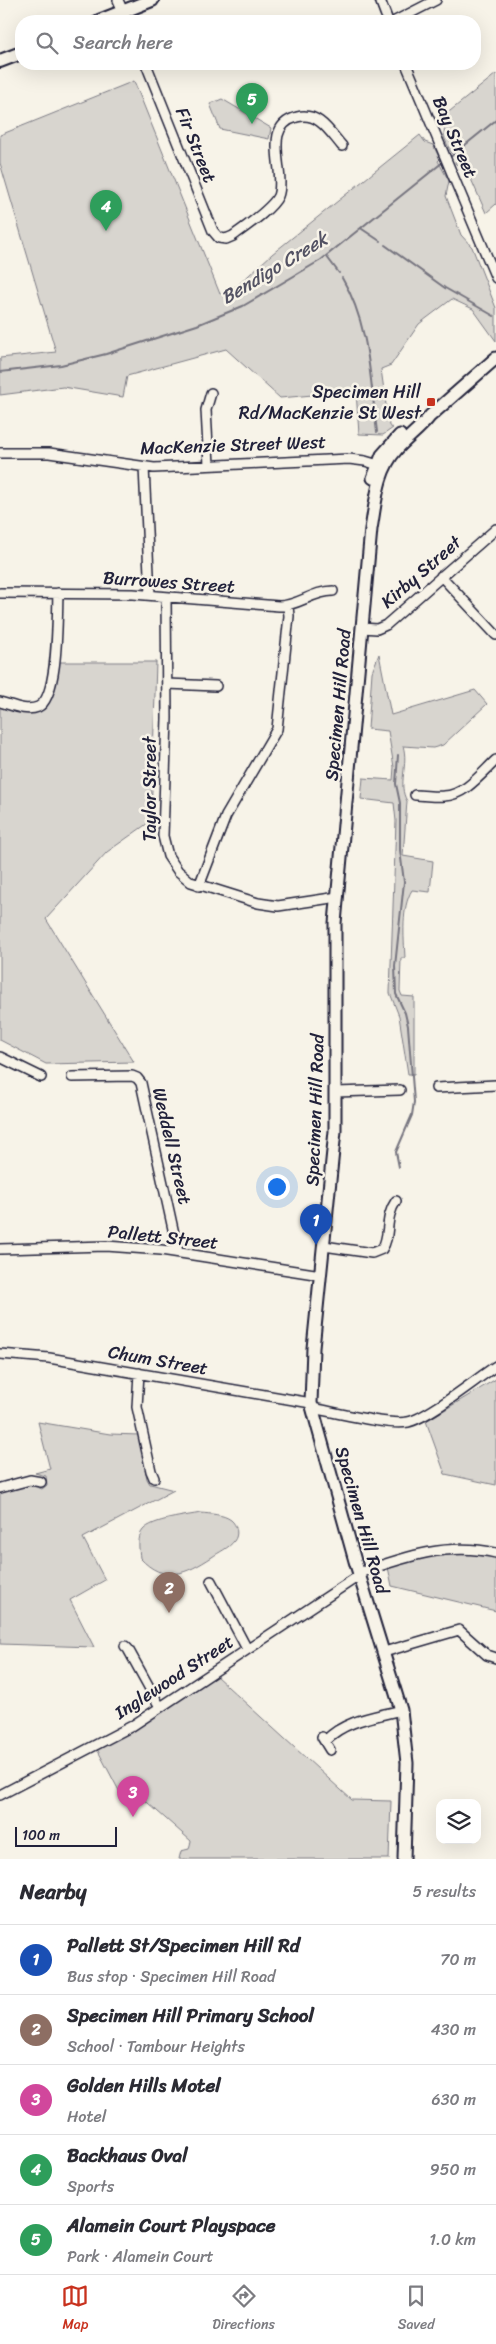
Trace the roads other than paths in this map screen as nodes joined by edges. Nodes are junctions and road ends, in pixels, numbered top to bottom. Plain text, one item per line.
1 (152, 0) edge
2 (380, 0) edge
3 (436, 0) edge
4 (122, 11) edge
5 (386, 15) edge
6 (407, 15) edge
7 (15, 56) edge
8 (1, 62) edge
9 (148, 70) edge
10 (409, 70) edge
11 (342, 146) dead end
12 (496, 278) edge
13 (496, 358) edge
14 (211, 393) dead end
15 (0, 453) edge
16 (209, 466) junction
17 (381, 466) junction
18 (144, 467) junction
19 (496, 529) edge
20 (441, 576) junction
21 (333, 591) dead end
22 (58, 592) junction
23 (0, 593) edge
24 (150, 595) junction
25 (166, 597) junction
26 (288, 606) junction
27 (362, 628) junction
28 (496, 635) edge
29 (167, 684) junction
30 (216, 686) dead end
31 (0, 702) edge
32 (496, 760) edge
33 (416, 795) dead end
34 (200, 886) junction
35 (338, 897) junction
36 (0, 1057) edge
37 (41, 1077) dead end
38 (72, 1077) dead end
39 (496, 1085) edge
40 (436, 1088) dead end
41 (400, 1090) dead end
42 (335, 1092) junction
43 (396, 1201) dead end
44 (324, 1246) junction
45 (0, 1249) edge
46 (178, 1252) junction
47 (321, 1275) junction
48 (0, 1354) edge
49 (496, 1366) edge
50 (139, 1373) junction
51 (311, 1406) junction
52 (154, 1478) dead end
53 (41, 1482) dead end
54 (0, 1488) edge
55 (496, 1553) edge
56 (359, 1574) junction
57 (211, 1581) dead end
58 (125, 1646) dead end
59 (247, 1649) junction
60 (384, 1652) junction
61 (496, 1658) edge
62 (160, 1707) junction
63 (401, 1710) junction
64 (330, 1750) dead end
65 (0, 1795) edge
66 (404, 1859) edge

1 - 4 highway
2 - 5 street
3 - 6 street
7 - 8 highway
9 - 11 street, Fir Street
10 - 12 street, Bay Street
13 - 17 main road
14 - 16 street
15 - 18 street, MacKenzie Street West
16 - 17 street, MacKenzie Street West
16 - 18 street, MacKenzie Street West
17 - 27 main road, Specimen Hill Road
18 - 24 street
19 - 20 street, Kirby Street
20 - 27 street, Kirby Street
20 - 28 street
21 - 26 street, Burrowes Street
22 - 23 street, Burrowes Street
22 - 24 street, Burrowes Street
22 - 31 street
24 - 25 street, Burrowes Street
25 - 26 street, Burrowes Street
25 - 29 street, Taylor Street
26 - 34 street
27 - 35 main road, Specimen Hill Road
29 - 30 street
29 - 34 street, Taylor Street
32 - 33 street
34 - 35 street, Taylor Street
35 - 42 main road, Specimen Hill Road
36 - 37 street
38 - 46 street, Weddell Street
39 - 40 street
41 - 42 street
42 - 44 main road, Specimen Hill Road
43 - 44 street
44 - 47 main road, Specimen Hill Road
45 - 46 street, Pallett Street
46 - 47 street, Pallett Street
47 - 51 main road, Specimen Hill Road
48 - 50 street, Chum Street
49 - 51 street, Chum Street
50 - 51 street, Chum Street
50 - 52 street
51 - 56 main road, Specimen Hill Road
53 - 54 street
55 - 56 street, Inglewood Street
56 - 59 street, Inglewood Street
56 - 60 main road, Specimen Hill Road
57 - 59 street
58 - 62 street
59 - 62 street, Inglewood Street
60 - 61 street
60 - 63 main road, Specimen Hill Road
62 - 65 street, Inglewood Street
63 - 64 street
63 - 66 main road, Specimen Hill Road

